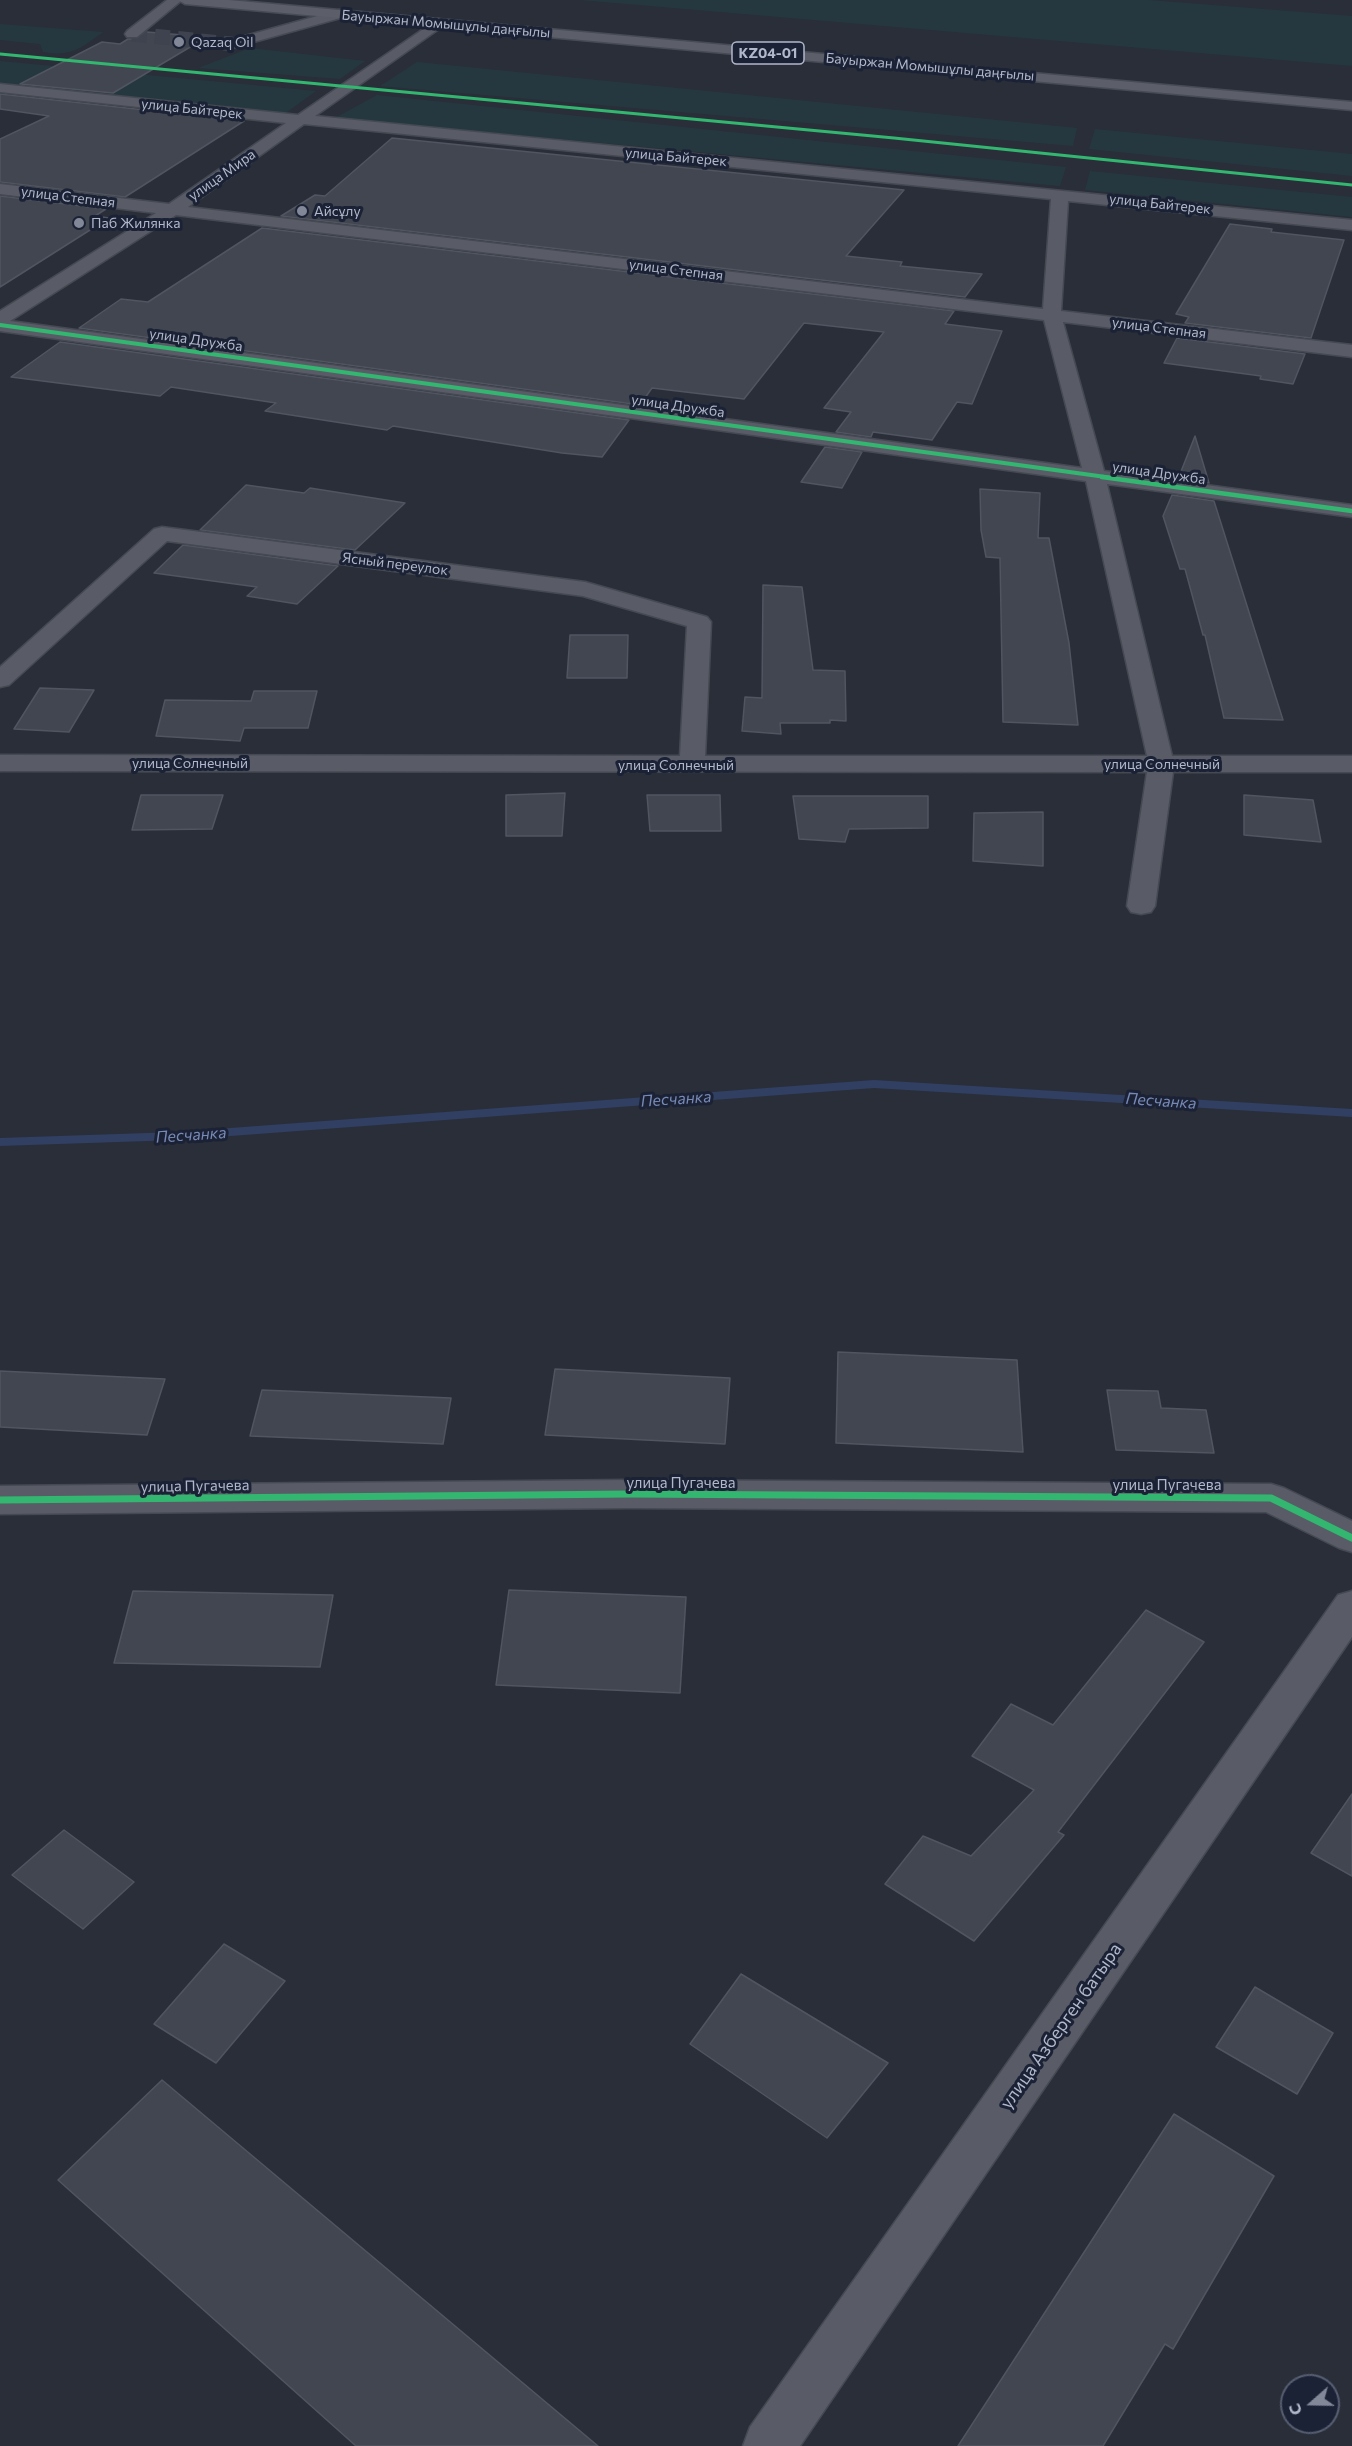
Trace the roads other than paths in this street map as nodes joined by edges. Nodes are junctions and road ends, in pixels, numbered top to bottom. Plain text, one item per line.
1 (175, 0) edge
2 (185, 0) edge
3 (315, 0) edge
4 (339, 14) junction
5 (438, 23) junction
6 (132, 34) dead end
7 (232, 44) tunnel mouth
8 (0, 88) edge
9 (1352, 93) edge
10 (1352, 106) edge
11 (298, 121) junction
12 (0, 189) edge
13 (1060, 194) junction
14 (172, 210) junction
15 (1352, 225) edge
16 (1052, 315) junction
17 (0, 319) edge
18 (0, 325) edge
19 (1352, 351) edge
20 (1095, 476) junction
21 (1352, 511) edge
22 (0, 680) edge
23 (0, 762) edge
24 (1161, 764) junction
25 (1352, 764) edge
26 (692, 765) junction
27 (1141, 906) dead end
28 (0, 1500) edge
29 (1352, 1539) edge
30 (1352, 1606) edge
31 (769, 2446) edge

1 - 6 street
2 - 4 main road, Бауыржан Момышұлы даңғылы / KZ04-01
3 - 9 main road, Бауыржан Момышұлы даңғылы / KZ04-01
4 - 5 main road, Бауыржан Момышұлы даңғылы / KZ04-01
4 - 7 street
5 - 10 main road, Бауыржан Момышұлы даңғылы / KZ04-01
5 - 11 street, улица Мира
8 - 11 street, улица Байтерек
11 - 13 street, улица Байтерек
11 - 14 street, улица Мира
12 - 14 street, улица Степная
13 - 15 street, улица Байтерек
13 - 16 street
14 - 16 street, улица Степная
14 - 17 street, улица Мира
16 - 19 street, улица Степная
16 - 20 street
18 - 20 street, улица Дружба
20 - 21 street, улица Дружба
20 - 24 street
22 - 26 street, Ясный переулок
23 - 26 street, улица Солнечный
24 - 25 street, улица Солнечный
24 - 26 street, улица Солнечный
24 - 27 street
28 - 29 street, улица Пугачева
30 - 31 street, улица Азберген батыра

